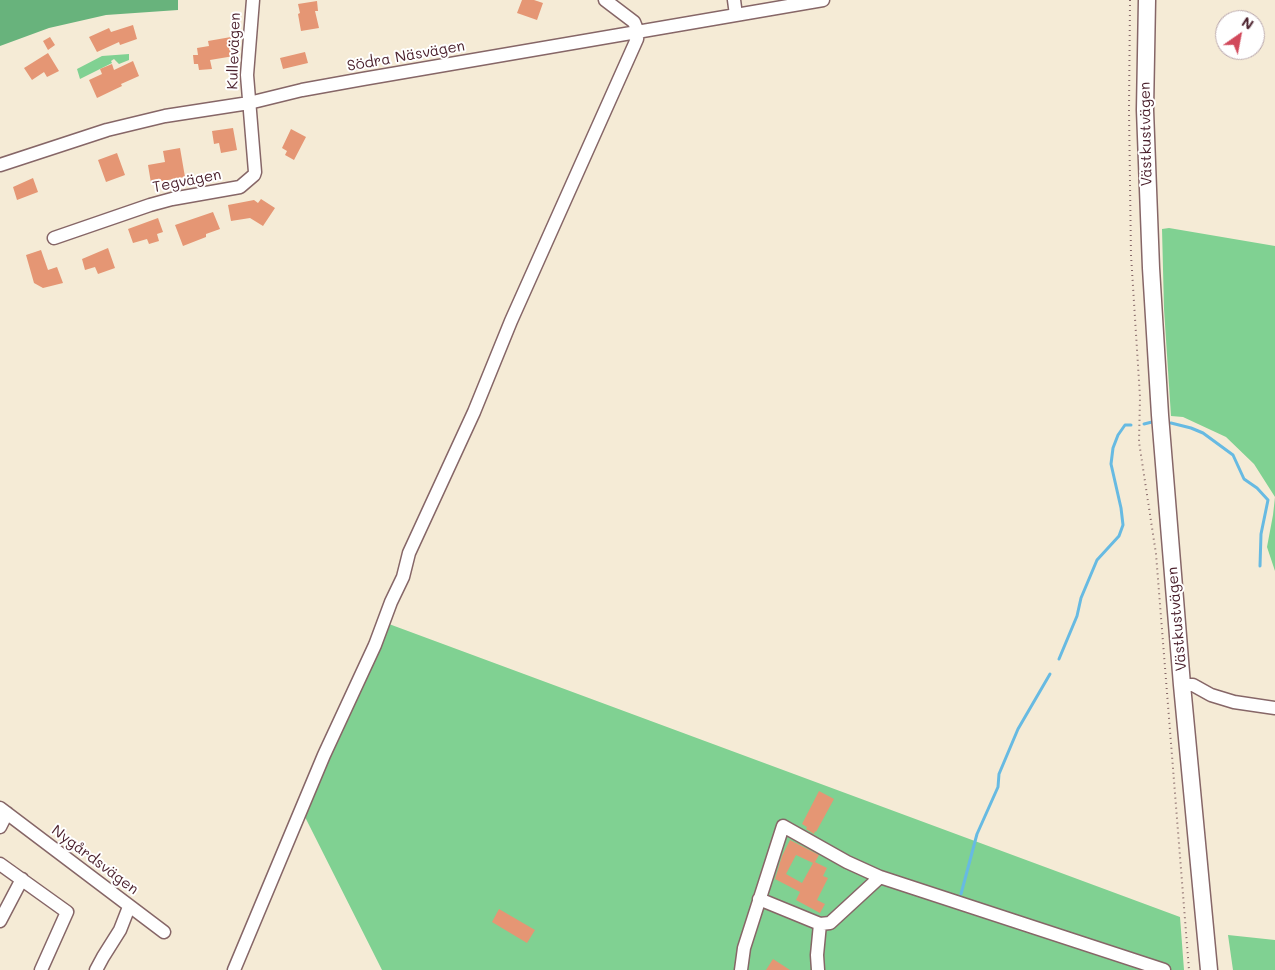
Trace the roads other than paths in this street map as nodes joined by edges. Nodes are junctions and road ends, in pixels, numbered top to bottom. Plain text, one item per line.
1 (252, 0) edge
2 (605, 0) edge
3 (734, 0) edge
4 (822, 0) edge
5 (1147, 0) edge
6 (1158, 0) edge
7 (736, 15) junction
8 (638, 32) junction
9 (249, 103) junction
10 (0, 165) edge
11 (54, 238) dead end
12 (1150, 268) junction
13 (1182, 685) junction
14 (1275, 708) edge
15 (4, 811) edge
16 (0, 827) edge
17 (0, 864) edge
18 (880, 877) junction
19 (22, 879) junction
20 (759, 899) junction
21 (129, 907) junction
22 (0, 921) edge
23 (820, 924) junction
24 (164, 932) dead end
25 (41, 970) edge
26 (96, 970) edge
27 (234, 970) edge
28 (741, 970) edge
29 (818, 970) edge
30 (1164, 970) edge
31 (1209, 970) edge

1 - 9 street, Kullevägen
2 - 8 street
3 - 7 street
4 - 7 street, Södra Näsvägen
5 - 12 main road, Västkustvägen
6 - 12 main road, Västkustvägen
7 - 8 street, Södra Näsvägen
8 - 9 street, Södra Näsvägen
8 - 27 street
9 - 10 street, Södra Näsvägen
9 - 11 street, Tegvägen
12 - 13 main road, Västkustvägen
13 - 14 street
13 - 31 main road, Västkustvägen
15 - 16 street, Nygårdsvägen
15 - 21 street, Nygårdsvägen
17 - 19 street
18 - 20 street
18 - 23 street
18 - 30 street
19 - 22 street
19 - 25 street
20 - 23 street
20 - 28 street
21 - 24 street, Nygårdsvägen
21 - 26 street
23 - 29 street

